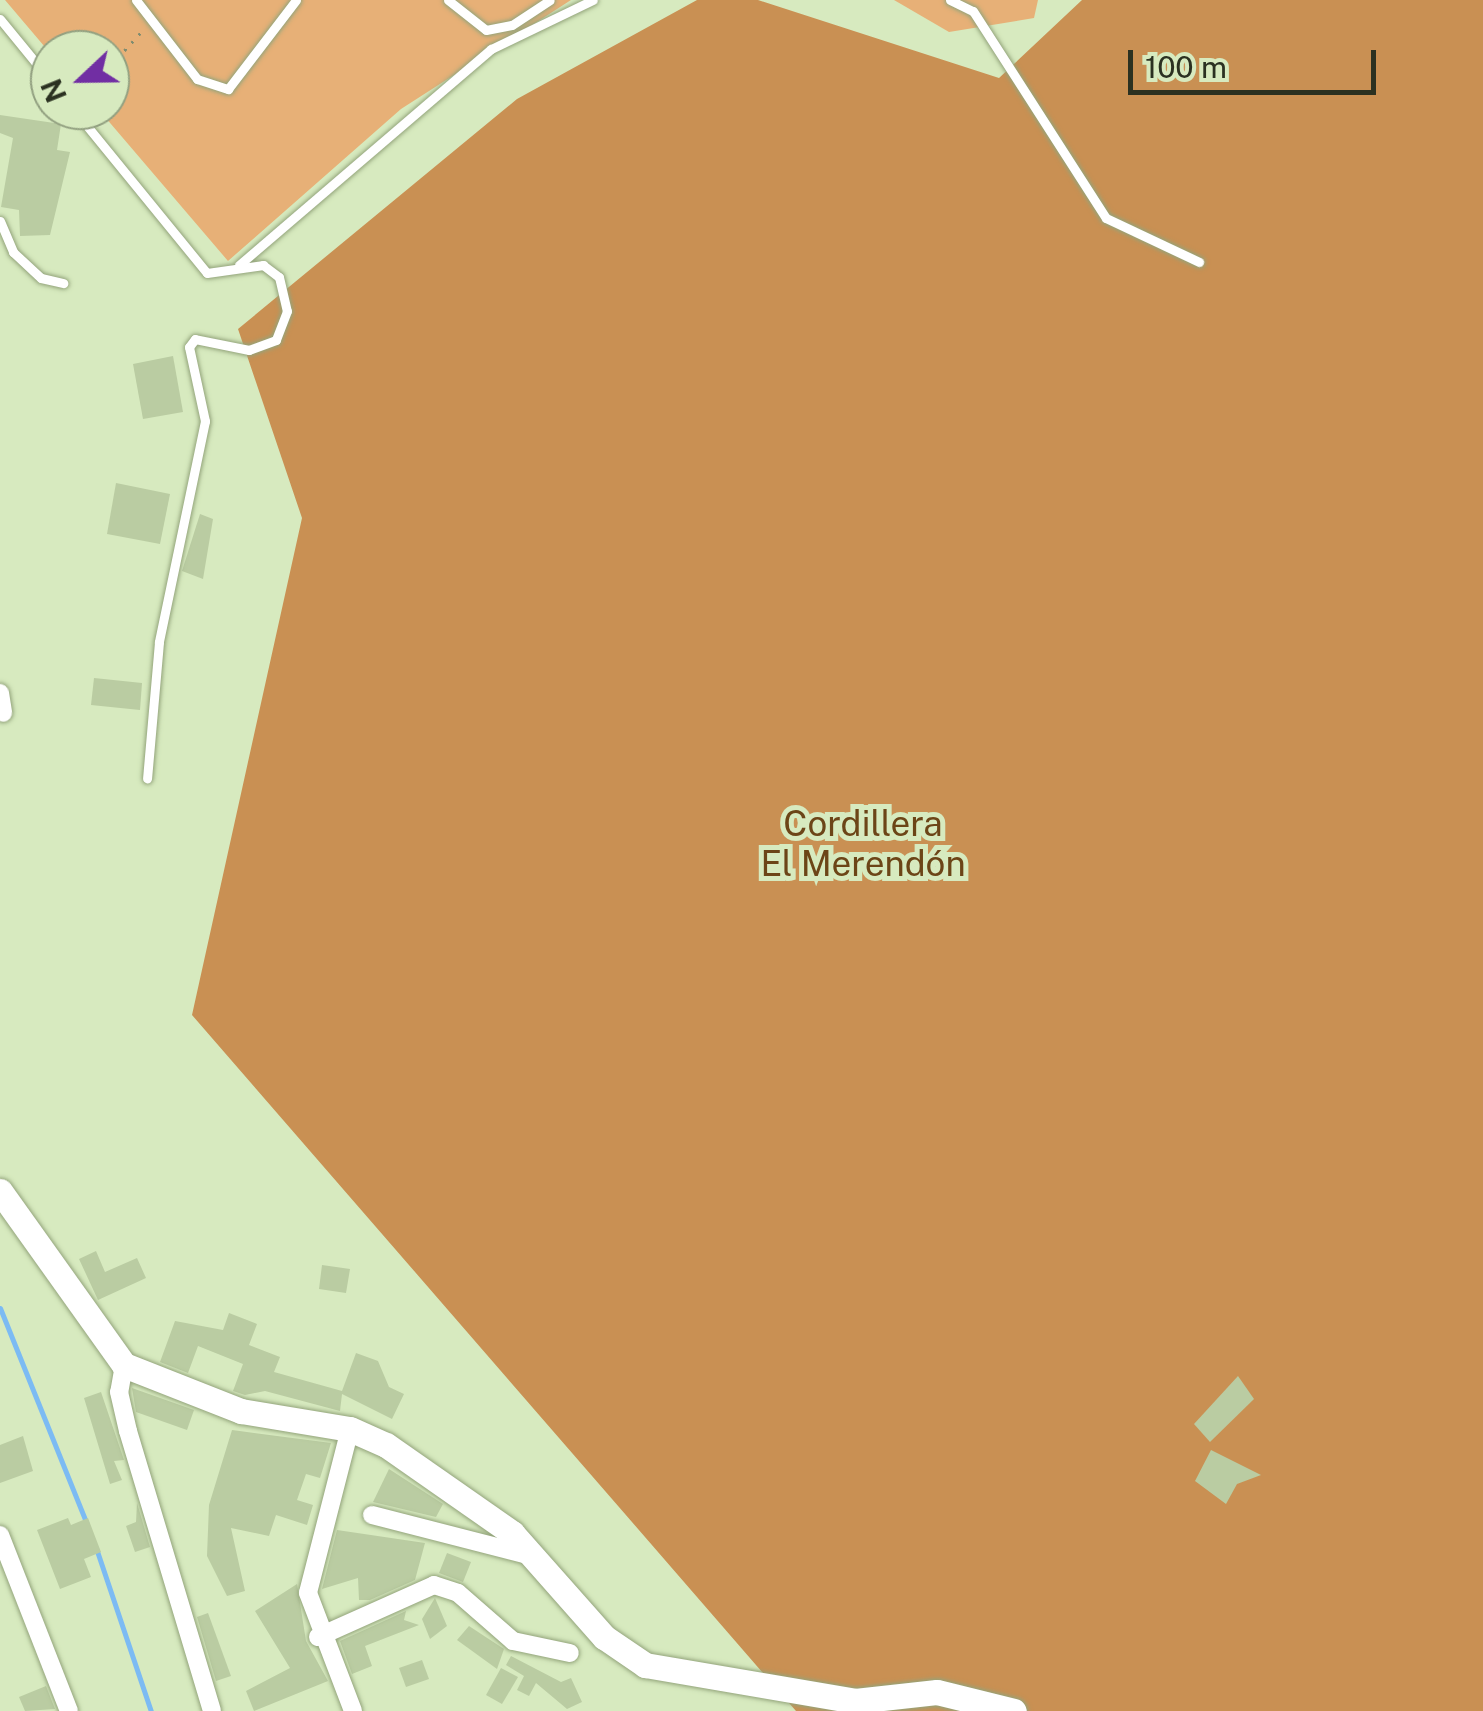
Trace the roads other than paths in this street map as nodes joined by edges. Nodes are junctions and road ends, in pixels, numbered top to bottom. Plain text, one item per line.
1 (136, 0) edge
2 (296, 0) edge
3 (448, 0) edge
4 (550, 0) edge
5 (593, 0) edge
6 (950, 0) edge
7 (0, 19) edge
8 (30, 56) edge
9 (90, 130) edge
10 (0, 221) edge
11 (1199, 262) dead end
12 (239, 265) junction
13 (63, 283) dead end
14 (0, 693) edge
15 (2, 713) edge
16 (146, 778) dead end
17 (0, 1191) edge
18 (124, 1366) junction
19 (350, 1429) junction
20 (372, 1515) dead end
21 (0, 1536) edge
22 (534, 1557) junction
23 (318, 1637) junction
24 (570, 1652) dead end
25 (69, 1711) edge
26 (212, 1711) edge
27 (353, 1711) edge
28 (1014, 1711) edge

1 - 2 lane
3 - 4 lane
5 - 12 lane
6 - 11 lane
7 - 8 lane
9 - 12 lane
10 - 13 lane
12 - 16 lane
14 - 15 street
17 - 18 street
18 - 19 street
18 - 26 street
19 - 22 street
19 - 23 street
20 - 22 street
21 - 25 street
22 - 28 street
23 - 24 street
23 - 27 street

